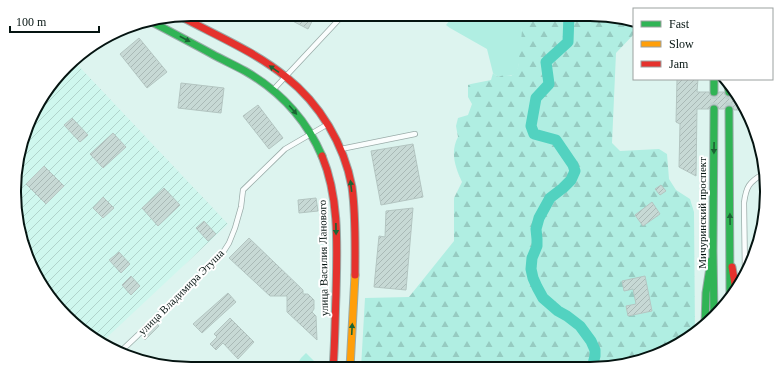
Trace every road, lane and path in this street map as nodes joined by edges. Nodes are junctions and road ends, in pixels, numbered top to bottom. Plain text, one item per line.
1 (189, 21) edge
2 (337, 21) edge
3 (157, 24) edge
4 (285, 76) junction
5 (714, 80) edge
6 (273, 90) junction
7 (714, 92) tunnel mouth
8 (714, 109) tunnel mouth
9 (729, 110) tunnel mouth
10 (328, 124) junction
11 (311, 134) junction
12 (415, 134) dead end
13 (341, 149) junction
14 (760, 176) edge
15 (712, 251) junction
16 (730, 258) junction
17 (745, 261) edge
18 (734, 281) edge
19 (730, 288) edge
20 (714, 308) edge
21 (705, 317) edge
22 (124, 348) edge
23 (333, 362) edge
24 (350, 362) edge

4 -> 1 street
2 - 4 street
3 -> 6 street, улица Василия Ланового
4 - 6 street
4 - 10 street
5 - 7 street
6 -> 11 street, улица Василия Ланового
8 -> 15 street, Мичуринский проспект
16 -> 9 street
10 - 11 street, улица Владимира Этуша
10 - 13 street
11 - 22 street, улица Владимира Этуша
11 -> 23 street, улица Василия Ланового
12 - 13 street
24 -> 13 street
14 - 17 street
15 - 20 street, Мичуринский проспект
15 - 21 street
16 - 18 street
16 - 19 street

